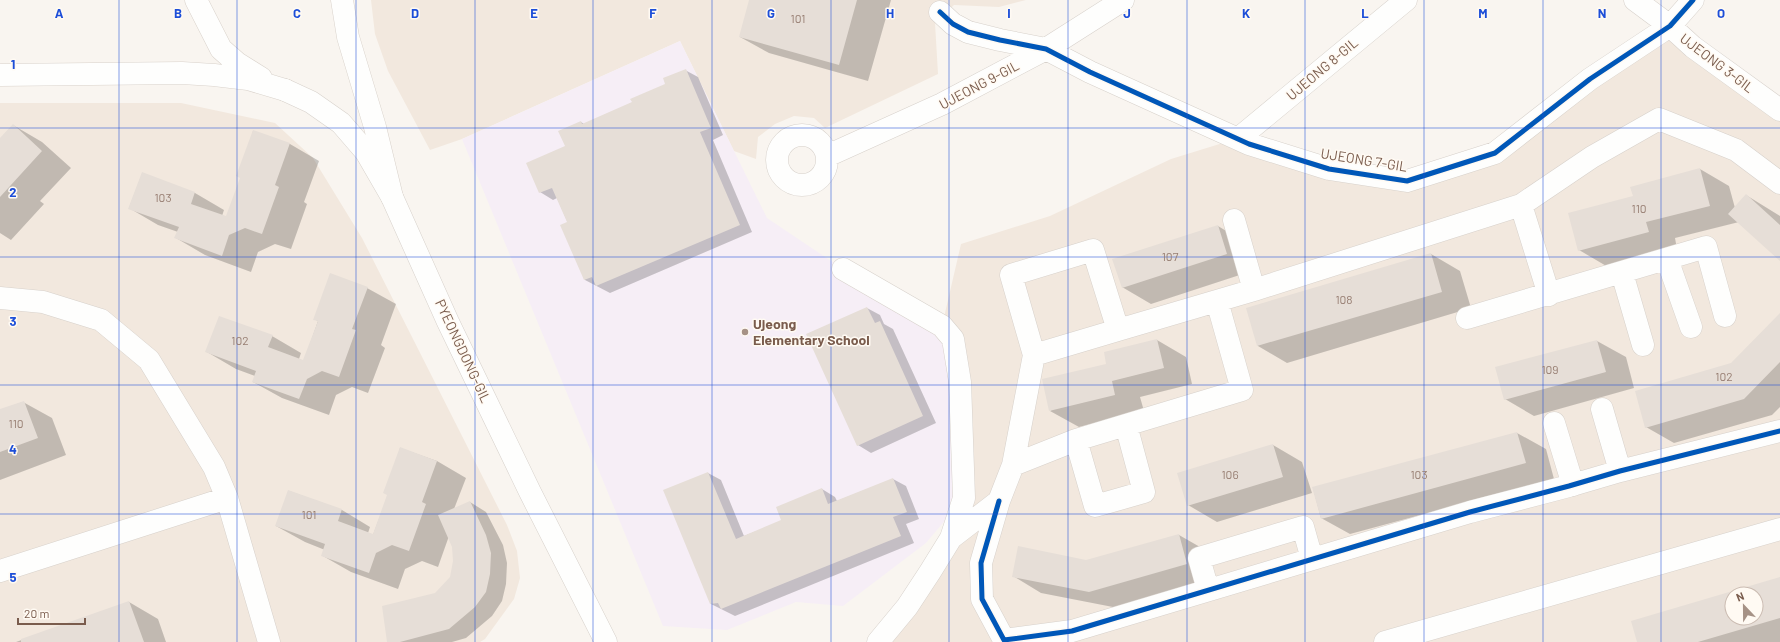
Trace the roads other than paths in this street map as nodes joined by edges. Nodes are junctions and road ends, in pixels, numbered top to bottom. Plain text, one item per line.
1 (196, 0) edge
2 (342, 0) edge
3 (1123, 0) edge
4 (1406, 0) edge
5 (1635, 0) edge
6 (1693, 0) edge
7 (940, 12) dead end
8 (1670, 26) junction
9 (1046, 49) junction
10 (0, 75) edge
11 (285, 90) junction
12 (1780, 110) edge
13 (1238, 138) junction
14 (827, 156) dead end
15 (1780, 183) edge
16 (392, 197) junction
17 (1521, 205) junction
18 (1234, 220) dead end
19 (1668, 259) junction
20 (843, 269) dead end
21 (1622, 273) junction
22 (1254, 290) junction
23 (1549, 295) junction
24 (0, 298) edge
25 (1217, 301) junction
26 (1725, 316) dead end
27 (1467, 318) dead end
28 (1691, 327) dead end
29 (1118, 330) junction
30 (1643, 345) dead end
31 (1034, 355) junction
32 (1602, 409) dead end
33 (1554, 423) dead end
34 (1126, 425) junction
35 (1780, 431) edge
36 (1076, 440) junction
37 (1013, 465) junction
38 (1620, 470) junction
39 (1573, 485) junction
40 (227, 498) junction
41 (999, 501) junction
42 (1780, 529) edge
43 (951, 538) junction
44 (1312, 559) junction
45 (0, 571) edge
46 (1208, 590) junction
47 (269, 642) edge
48 (606, 642) edge
49 (878, 642) edge
50 (1385, 642) edge

1 - 11 street
2 - 16 street
3 - 9 street, UJEONG 9-GIL
4 - 13 street, UJEONG 8-GIL
5 - 8 street, UJEONG 3-GIL
6 - 8 street, UJEONG 7-GIL
7 - 9 street, UJEONG 7-GIL
8 - 12 street, UJEONG 3-GIL
8 - 13 street, UJEONG 7-GIL
9 - 13 street, UJEONG 7-GIL
9 - 14 street, UJEONG 9-GIL
10 - 11 street
11 - 16 street, PYEONGDONG-GIL
15 - 17 street
16 - 48 street, PYEONGDONG-GIL
17 - 22 street
17 - 23 street
18 - 22 street
19 - 21 street
19 - 26 street
19 - 28 street
20 - 43 street
21 - 23 street
21 - 30 street
22 - 25 street
23 - 27 street
24 - 40 street
25 - 29 street
25 - 34 street
29 - 31 street
29 - 31 street
31 - 37 street
32 - 38 street
33 - 39 street
34 - 36 street
34 - 36 street
35 - 38 street
36 - 37 street
37 - 41 street
38 - 39 street
39 - 44 street
40 - 45 street
40 - 47 street
41 - 43 street
41 - 46 street
42 - 50 street
43 - 49 street
44 - 46 street
44 - 46 street

